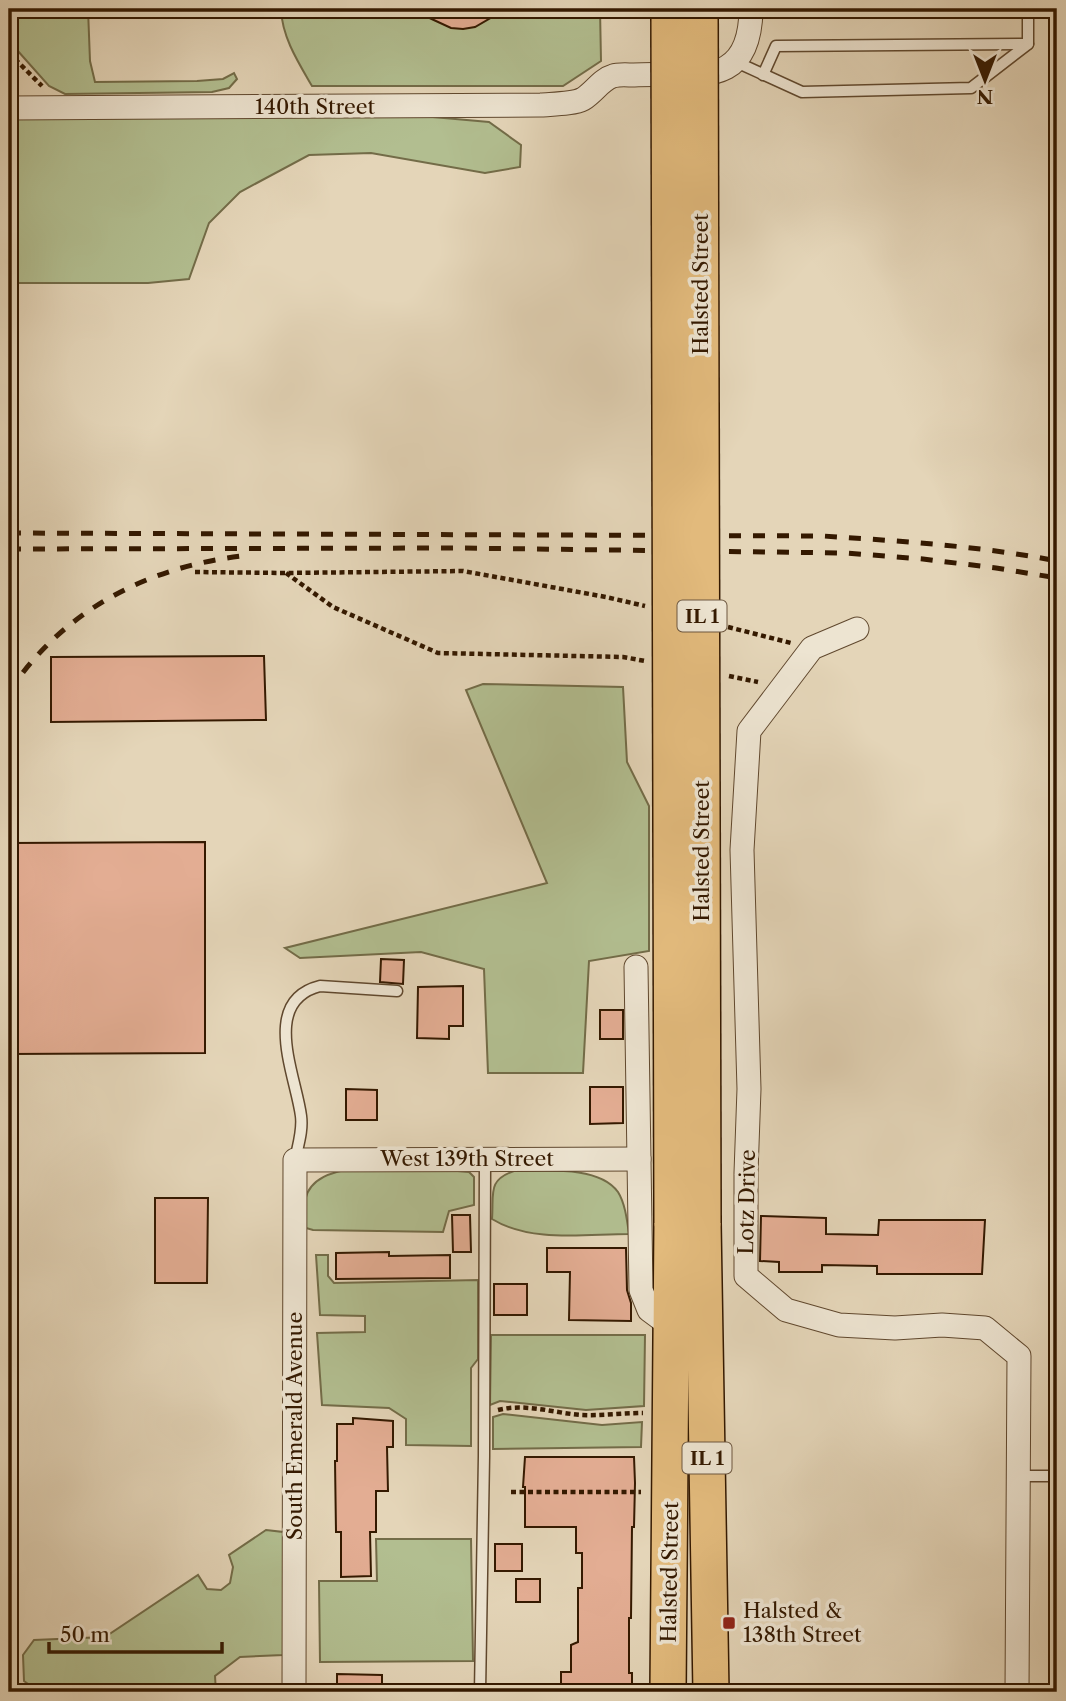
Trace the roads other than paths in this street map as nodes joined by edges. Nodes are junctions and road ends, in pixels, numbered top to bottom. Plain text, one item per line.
1 (669, 9) edge
2 (700, 9) edge
3 (751, 9) edge
4 (1028, 9) edge
5 (1028, 44) junction
6 (734, 61) junction
7 (763, 75) junction
8 (9, 108) edge
9 (857, 629) dead end
10 (636, 967) dead end
11 (397, 990) dead end
12 (639, 1158) junction
13 (485, 1159) junction
14 (295, 1160) junction
15 (688, 1223) junction
16 (672, 1326) junction
17 (1018, 1476) junction
18 (1057, 1476) edge
19 (294, 1692) edge
20 (480, 1692) edge
21 (668, 1692) edge
22 (711, 1692) edge
23 (1017, 1692) edge

1 - 15 main road, Halsted Street / IL 1, bridge
2 - 15 main road, Halsted Street / IL 1, bridge
3 - 6 street
4 - 5 lane
5 - 7 lane
5 - 7 lane
6 - 7 lane
6 - 8 street, 140th Street
9 - 17 street, Lotz Drive
10 - 12 street
11 - 14 lane
12 - 13 street, West 139th Street
12 - 16 street
13 - 14 street, West 139th Street
13 - 20 lane
14 - 19 street, South Emerald Avenue
15 - 16 main road, Halsted Street / IL 1
15 - 22 main road, Halsted Street / IL 1
16 - 21 main road, Halsted Street / IL 1
17 - 18 lane
17 - 23 street, Lotz Drive

